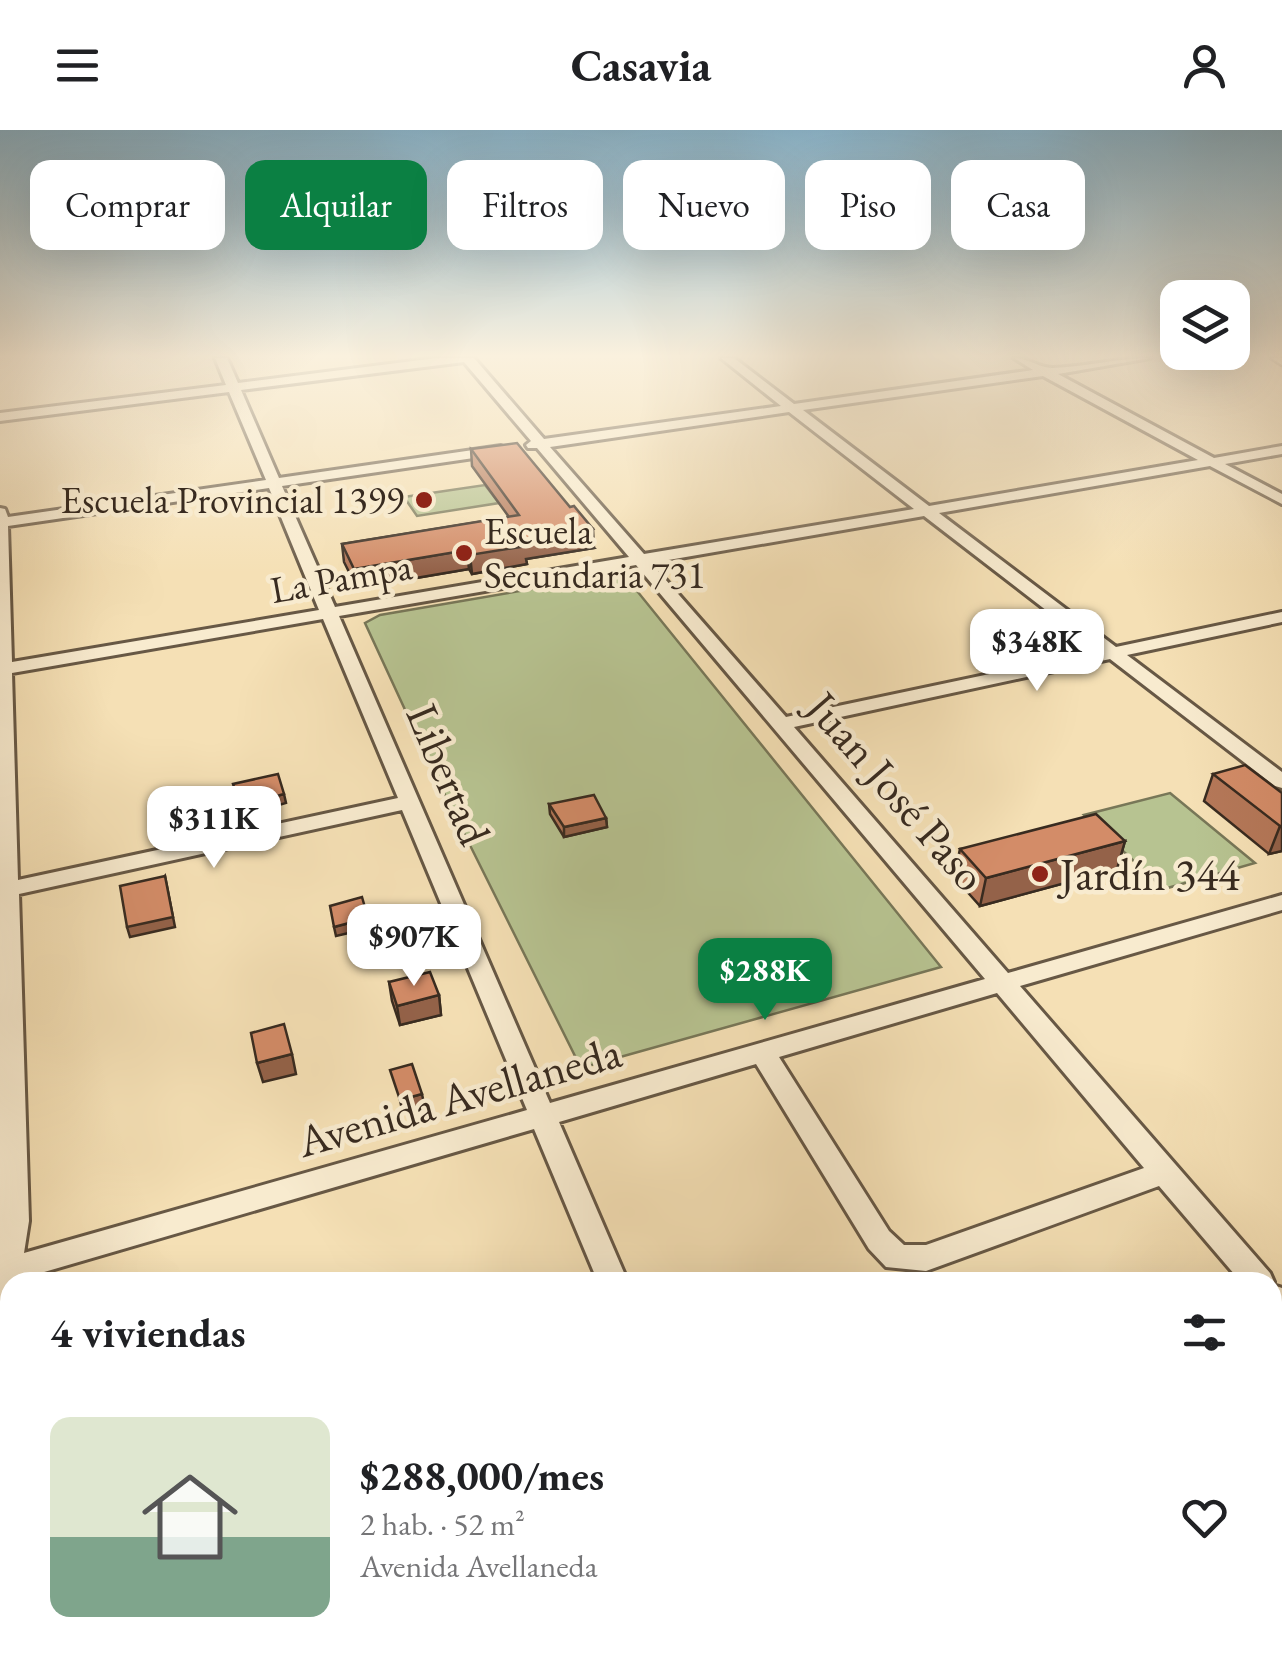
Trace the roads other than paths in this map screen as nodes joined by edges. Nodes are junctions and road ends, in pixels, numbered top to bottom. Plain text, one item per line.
1 (251, 430) edge
2 (529, 430) edge
3 (642, 430) edge
4 (820, 430) edge
5 (1151, 430) edge
6 (541, 444) junction
7 (1282, 450) edge
8 (1211, 462) junction
9 (274, 482) junction
10 (1282, 500) edge
11 (926, 511) junction
12 (0, 512) edge
13 (0, 523) edge
14 (640, 560) junction
15 (329, 612) junction
16 (1282, 617) edge
17 (1112, 653) junction
18 (4, 669) junction
19 (781, 724) junction
20 (1282, 782) edge
21 (409, 802) junction
22 (8, 889) junction
23 (1282, 902) edge
24 (1002, 982) junction
25 (762, 1052) junction
26 (542, 1116) junction
27 (1165, 1172) junction
28 (3, 1272) edge
29 (6, 1272) edge
30 (609, 1272) edge
31 (1250, 1272) edge

1 - 9 street, Libertad
2 - 6 street, Juan José Paso
3 - 6 street
4 - 11 street
5 - 8 street
6 - 9 street
6 - 14 street, Juan José Paso
7 - 8 street, La Pampa
8 - 10 street
8 - 11 street, La Pampa
9 - 13 street
9 - 15 street, Libertad
11 - 14 street, La Pampa
11 - 17 street
12 - 13 street
13 - 18 street
14 - 15 street, La Pampa
14 - 19 street, Juan José Paso
15 - 18 street, La Pampa
15 - 21 street, Libertad
16 - 17 street
17 - 19 street
17 - 20 street
18 - 22 street
19 - 24 street, Juan José Paso
21 - 22 street
21 - 26 street, Libertad
22 - 28 street
23 - 24 street, Avenida Avellaneda
24 - 25 street, Avenida Avellaneda
24 - 27 street, Juan José Paso
25 - 26 street, Avenida Avellaneda
25 - 27 street
26 - 29 street, Avenida Avellaneda
26 - 30 street, Libertad
27 - 31 street, Juan José Paso

